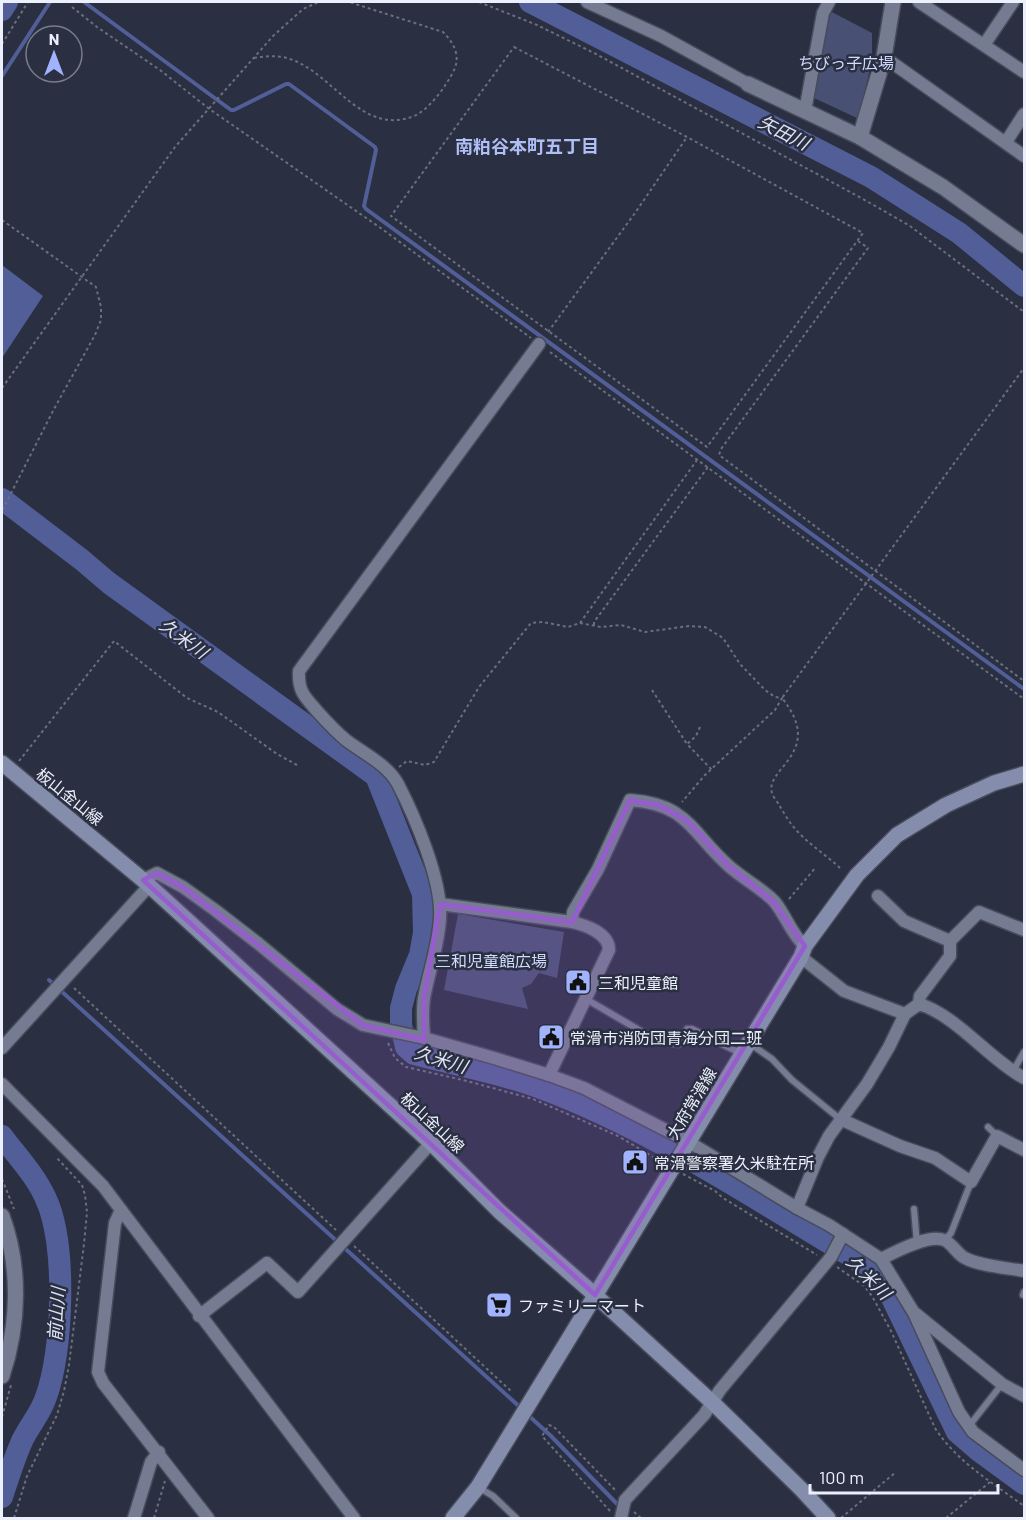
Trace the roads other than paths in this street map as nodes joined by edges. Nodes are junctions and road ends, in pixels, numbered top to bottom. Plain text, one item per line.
1 (587, 2) edge
2 (829, 2) edge
3 (893, 2) edge
4 (1013, 2) edge
5 (926, 4) edge
6 (984, 45) junction
7 (884, 57) junction
8 (1024, 72) edge
9 (748, 84) joint
10 (805, 111) junction
11 (1024, 114) edge
12 (860, 138) junction
13 (1006, 142) junction
14 (1024, 156) edge
15 (1023, 242) edge
16 (539, 344) road end
17 (6, 767) edge
18 (1024, 774) edge
19 (146, 883) junction
20 (878, 896) dead end
21 (440, 904) junction
22 (572, 922) junction
23 (1024, 930) edge
24 (950, 941) junction
25 (803, 952) junction
26 (586, 999) junction
27 (919, 1004) junction
28 (905, 1014) junction
29 (424, 1038) junction
30 (2, 1048) edge
31 (745, 1048) junction
32 (1024, 1052) edge
33 (1013, 1071) junction
34 (549, 1075) junction
35 (1024, 1078) edge
36 (2, 1084) edge
37 (840, 1119) junction
38 (689, 1142) junction
39 (431, 1143) junction
40 (1024, 1150) edge
41 (971, 1182) junction
42 (797, 1208) junction
43 (914, 1209) dead end
44 (121, 1210) junction
45 (2, 1216) edge
46 (841, 1237) junction
47 (945, 1240) junction
48 (917, 1244) junction
49 (882, 1259) junction
50 (8, 1267) edge
51 (1024, 1270) edge
52 (596, 1295) junction
53 (914, 1312) junction
54 (199, 1316) junction
55 (2, 1376) edge
56 (1002, 1384) junction
57 (1024, 1396) edge
58 (713, 1403) junction
59 (969, 1427) junction
60 (159, 1452) junction
61 (1024, 1470) edge
62 (478, 1487) junction
63 (621, 1517) edge
64 (134, 1518) edge
65 (208, 1518) edge
66 (354, 1518) edge
67 (453, 1518) edge
68 (516, 1518) edge
69 (828, 1518) edge

1 - 9 street
2 - 10 street
3 - 7 street
4 - 6 street
5 - 6 street
6 - 8 street
7 - 12 street
7 - 13 street
9 - 10 street
10 - 12 street
11 - 13 street
12 - 15 street
13 - 14 street
16 - 21 street
17 - 19 main road, 板山金山線
18 - 25 main road, 大府常滑線
19 - 29 street
19 - 30 street
19 - 39 main road, 板山金山線
20 - 24 street
21 - 22 street
21 - 29 street
22 - 25 street
22 - 26 street
23 - 24 street
24 - 27 street
25 - 28 street
25 - 31 main road, 大府常滑線
26 - 31 lane
26 - 34 street
27 - 28 street
27 - 33 street
28 - 37 street
29 - 34 street
31 - 37 lane
31 - 38 main road, 大府常滑線
32 - 33 lane
33 - 35 street
34 - 38 street
36 - 44 street
37 - 41 street
37 - 42 street
38 - 42 street
38 - 52 main road, 大府常滑線
39 - 52 main road, 板山金山線
39 - 54 street
40 - 41 street
41 - 47 lane
42 - 46 street
43 - 48 lane
44 - 54 street
44 - 60 street
45 - 50 street
46 - 49 street
46 - 58 street
47 - 48 street
47 - 51 street
48 - 49 street
49 - 53 street
50 - 55 street
52 - 58 main road, 板山金山線
52 - 62 main road, 大府常滑線
53 - 56 street
53 - 59 street
54 - 66 street
56 - 57 street
56 - 59 lane
58 - 63 street
58 - 69 main road, 板山金山線
59 - 61 street
60 - 64 street
60 - 65 street
62 - 67 main road, 大府常滑線
62 - 68 lane

